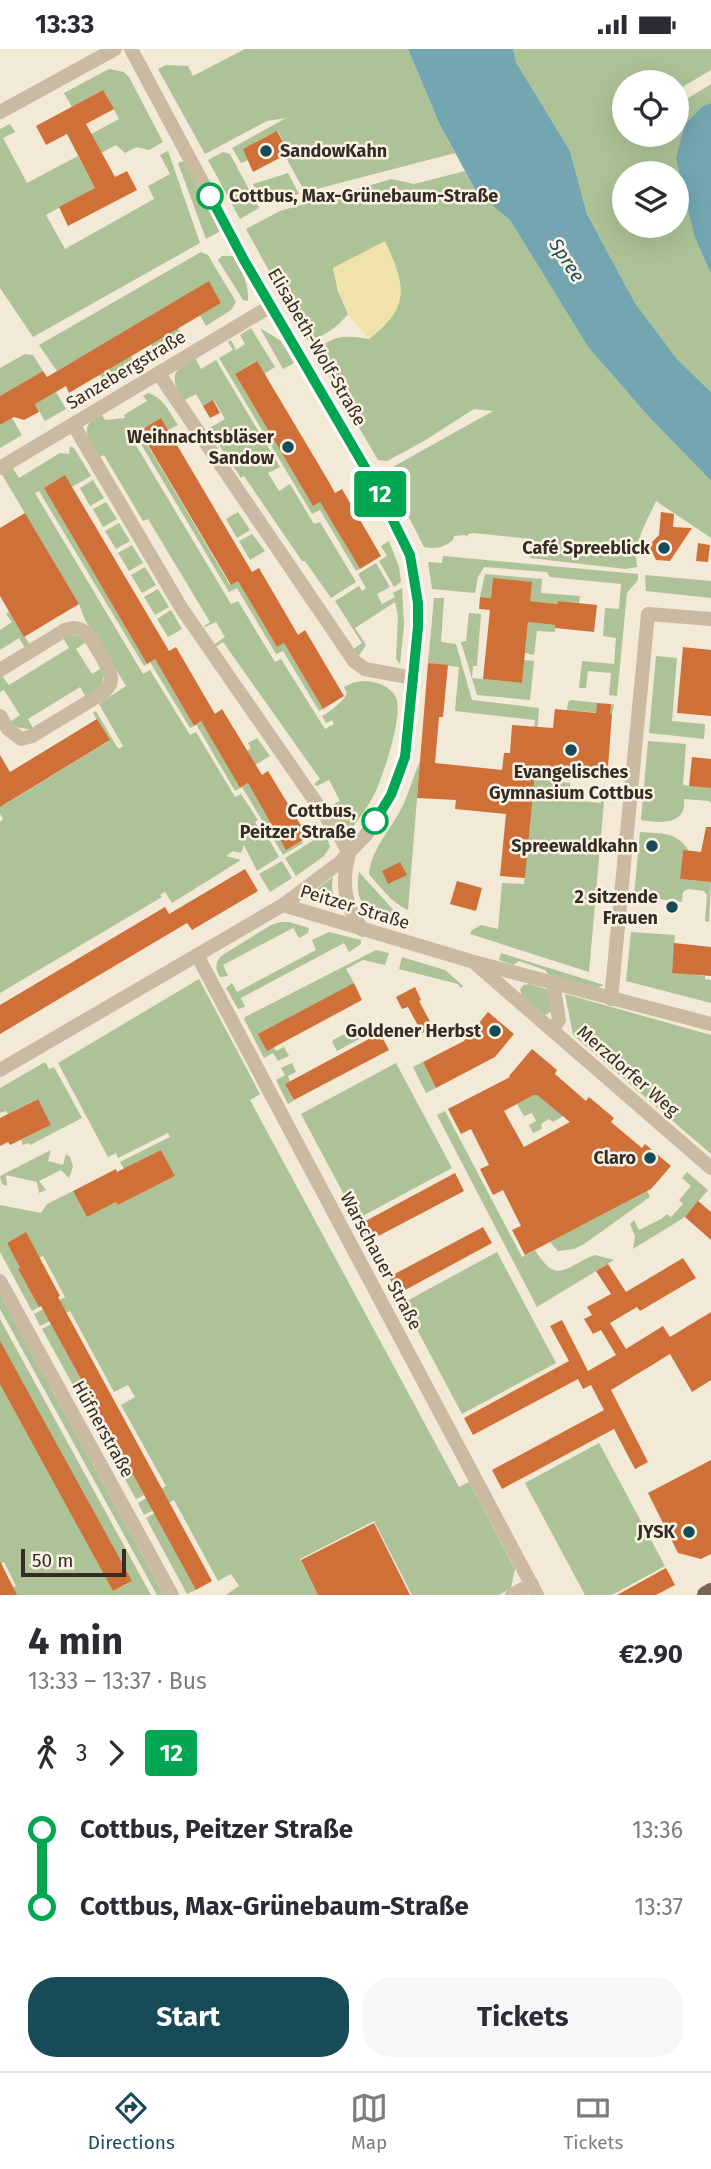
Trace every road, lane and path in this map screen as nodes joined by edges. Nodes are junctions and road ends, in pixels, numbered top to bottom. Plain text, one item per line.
1 (115, 49) edge
2 (131, 49) edge
3 (0, 112) edge
4 (271, 306) junction
5 (159, 374) junction
6 (73, 424) junction
7 (0, 468) edge
8 (711, 619) edge
9 (0, 670) edge
10 (413, 678) junction
11 (0, 716) edge
12 (349, 854) junction
13 (283, 905) junction
14 (363, 930) junction
15 (197, 955) junction
16 (474, 962) junction
17 (553, 983) junction
18 (611, 999) junction
19 (711, 1024) edge
20 (552, 1030) junction
21 (0, 1070) edge
22 (711, 1168) edge
23 (0, 1281) edge
24 (535, 1590) edge
25 (711, 1592) edge
26 (172, 1595) edge
27 (512, 1595) edge
28 (706, 1595) edge

1 - 3 street
2 - 4 street, Elisabeth-Wolf-Straße
4 - 5 street, Sanzebergstraße
4 - 10 street, Elisabeth-Wolf-Straße
5 - 6 street, Sanzebergstraße
5 - 10 street
6 - 7 street, Sanzebergstraße
6 - 12 street
8 - 18 street
9 - 11 street
10 - 12 street, Elisabeth-Wolf-Straße
12 - 13 street, Elisabeth-Wolf-Straße
12 - 14 street
13 - 14 street, Peitzer Straße
13 - 15 street, Peitzer Straße
14 - 16 street, Peitzer Straße
15 - 21 street, Peitzer Straße
15 - 24 street, Warschauer Straße
16 - 17 street, Peitzer Straße
16 - 20 street, Merzdorfer Weg
17 - 18 street, Peitzer Straße
17 - 20 street, Merzdorfer Weg
18 - 19 street, Peitzer Straße
20 - 22 street, Merzdorfer Weg
23 - 26 street, Hüfnerstraße
24 - 27 street, Warschauer Straße
25 - 28 main road

